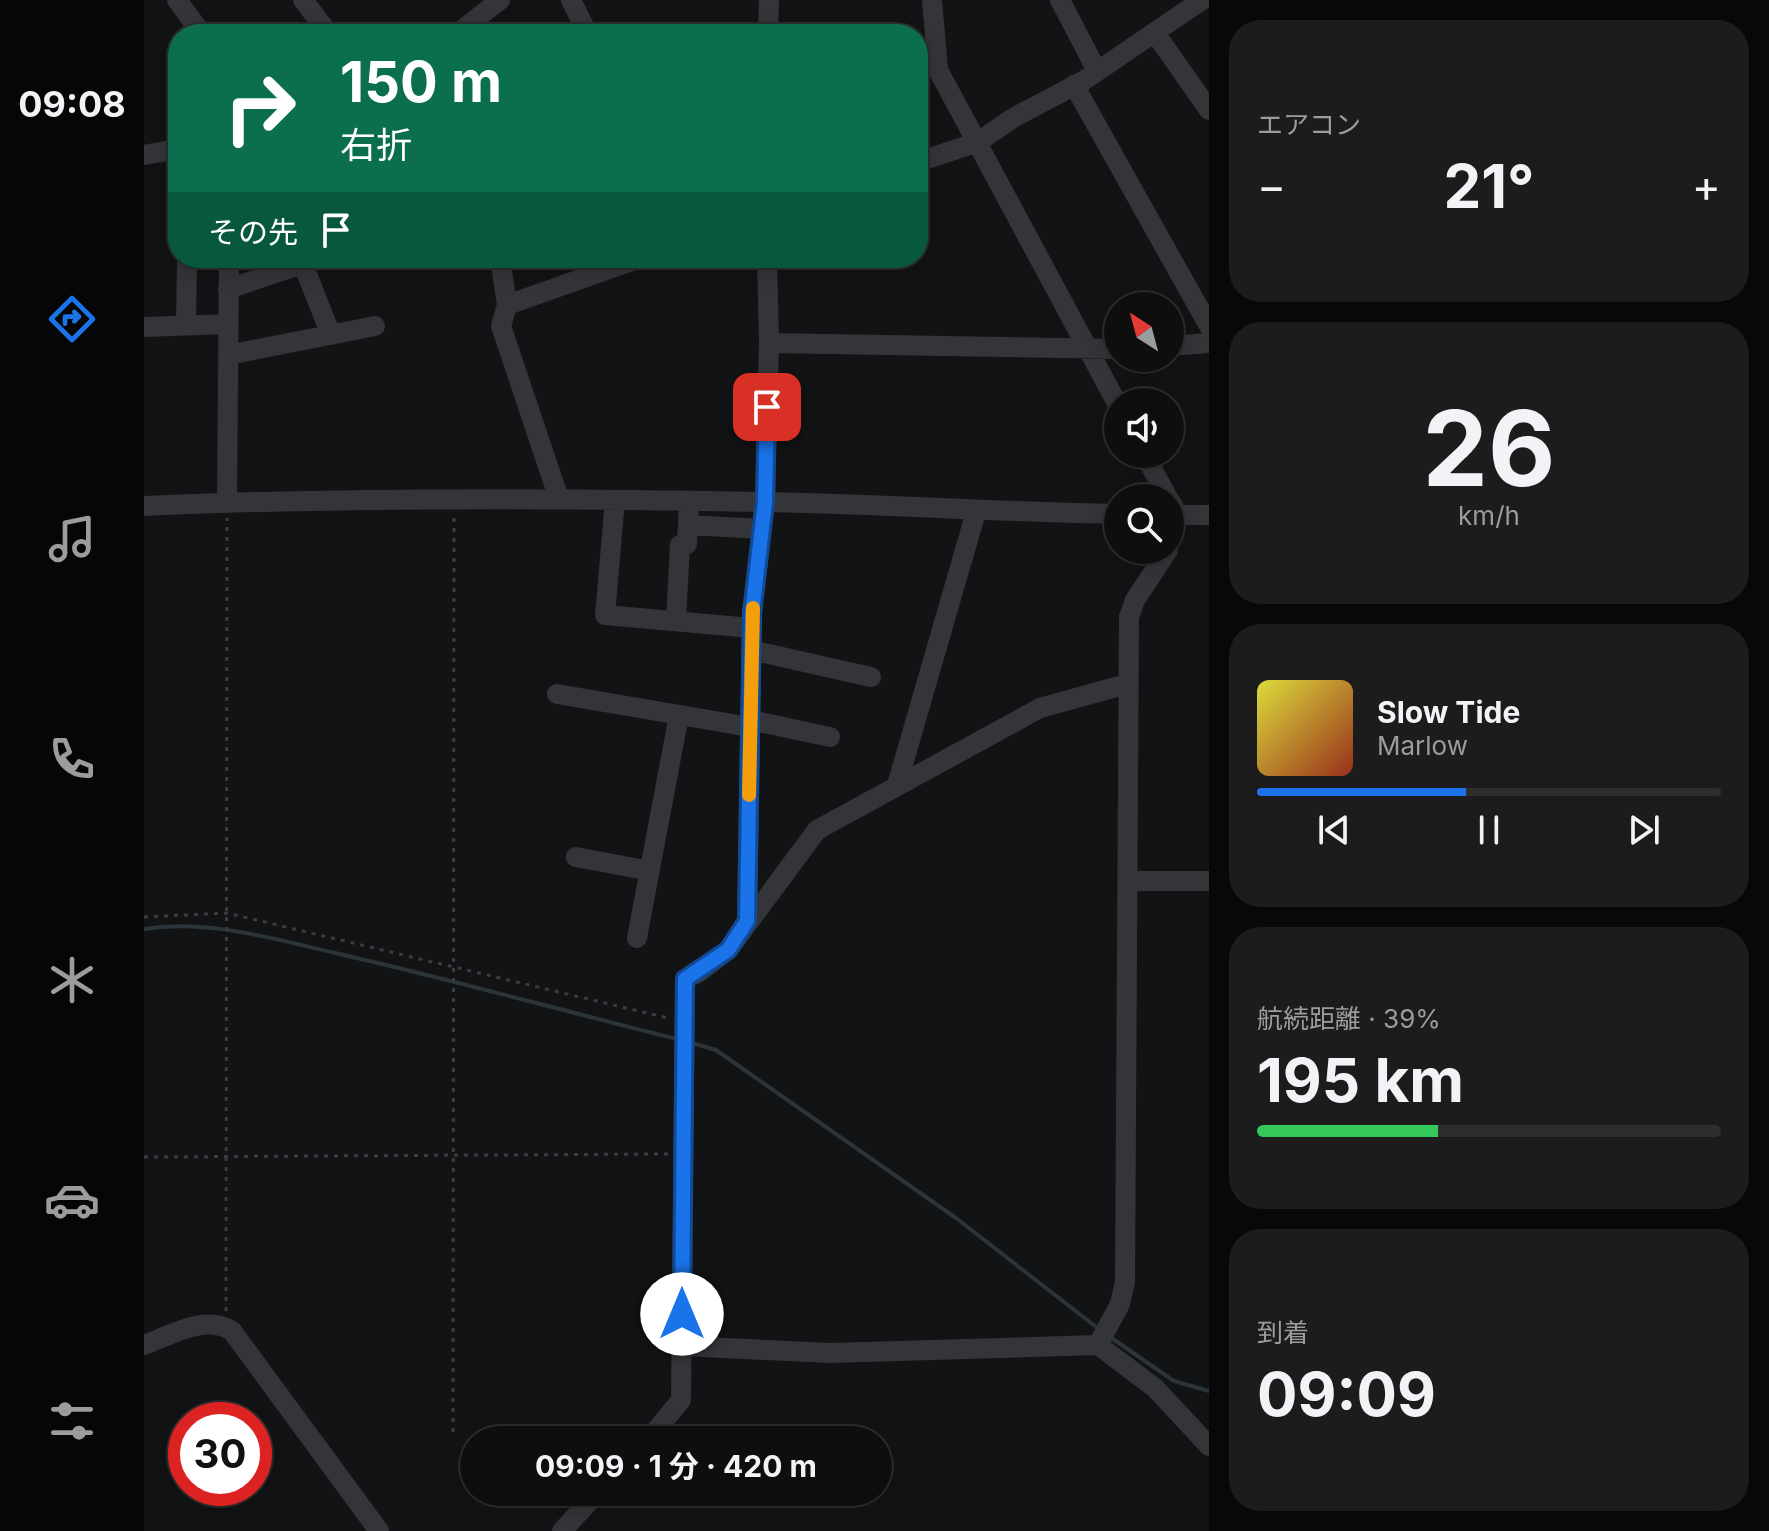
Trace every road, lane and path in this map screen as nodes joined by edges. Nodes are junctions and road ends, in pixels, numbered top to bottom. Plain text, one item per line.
1 (177, 0) edge
2 (303, 0) edge
3 (500, 0) edge
4 (571, 0) edge
5 (769, 0) edge
6 (934, 0) edge
7 (1060, 0) edge
8 (1202, 0) edge
9 (195, 24) edge
10 (321, 24) edge
11 (470, 24) edge
12 (583, 24) edge
13 (768, 24) edge
14 (1155, 33) junction
15 (1097, 71) junction
16 (1074, 85) junction
17 (1209, 110) edge
18 (978, 142) junction
19 (168, 151) edge
20 (144, 155) edge
21 (928, 159) edge
22 (187, 268) edge
23 (229, 268) edge
24 (291, 268) edge
25 (314, 268) edge
26 (501, 268) edge
27 (612, 268) edge
28 (767, 268) edge
29 (228, 289) junction
30 (507, 305) junction
31 (228, 324) junction
32 (186, 326) junction
33 (375, 326) dead end
34 (1209, 326) edge
35 (144, 327) edge
36 (331, 335) junction
37 (769, 343) junction
38 (1209, 343) edge
39 (1184, 345) edge
40 (1104, 349) edge
41 (1088, 350) junction
42 (228, 355) junction
43 (1109, 388) edge
44 (559, 499) junction
45 (454, 500) junction
46 (615, 500) junction
47 (689, 501) junction
48 (227, 502) junction
49 (765, 502) junction
50 (144, 506) edge
51 (1184, 510) edge
52 (976, 512) junction
53 (1104, 514) edge
54 (1209, 515) edge
55 (688, 525) junction
56 (762, 529) junction
57 (1159, 564) edge
58 (676, 621) junction
59 (752, 628) junction
60 (751, 650) junction
61 (871, 677) dead end
62 (1127, 684) junction
63 (557, 694) dead end
64 (679, 715) junction
65 (750, 724) junction
66 (830, 737) dead end
67 (897, 785) junction
68 (576, 857) dead end
69 (650, 871) junction
70 (1128, 881) junction
71 (1209, 881) edge
72 (227, 913) junction
73 (144, 917) edge
74 (747, 921) junction
75 (637, 938) dead end
76 (454, 967) junction
77 (683, 1022) junction
78 (683, 1154) junction
79 (455, 1155) junction
80 (224, 1156) junction
81 (144, 1157) edge
82 (226, 1327) junction
83 (1103, 1337) junction
84 (144, 1345) edge
85 (682, 1346) junction
86 (660, 1426) edge
87 (453, 1432) dead end
88 (1209, 1446) edge
89 (585, 1506) edge
90 (379, 1531) edge
91 (562, 1531) edge

1 - 9 street
2 - 10 street
3 - 11 street
4 - 12 street
5 - 13 street
6 - 18 street
7 - 15 street
8 - 14 street
14 - 15 street
14 - 17 street
15 - 16 street
16 - 18 street
16 - 34 street
18 - 21 street
18 - 41 street
19 - 20 street
22 - 32 street
23 - 29 street
24 - 29 street
25 - 36 street
26 - 30 street
27 - 30 street
28 - 37 street
29 - 31 street
30 - 44 street
31 - 32 street
31 - 42 street
32 - 35 street
33 - 36 street
36 - 42 street
37 - 41 street
37 - 49 street
38 - 39 street
40 - 41 street
41 - 43 street
42 - 48 street
44 - 45 street
44 - 46 street
45 - 48 street
45 - 76 path
46 - 47 street
46 - 58 street
47 - 49 street
47 - 55 street
48 - 50 street
48 - 72 path
49 - 52 street
49 - 56 street
51 - 54 street
52 - 53 street
52 - 67 street
55 - 56 street
55 - 58 street
56 - 59 street
57 - 62 street
58 - 59 street
59 - 60 street
60 - 61 street
60 - 65 street
62 - 67 street
62 - 70 street
63 - 64 street
64 - 65 street
64 - 69 street
65 - 66 street
65 - 74 street
67 - 74 street
68 - 69 street
69 - 75 street
70 - 71 street
70 - 83 street
72 - 73 path
72 - 76 path
72 - 80 path
74 - 77 street
76 - 77 path
76 - 79 path
77 - 78 street
78 - 79 path
78 - 85 street
79 - 80 path
79 - 87 path
80 - 81 path
80 - 82 path
82 - 84 street
82 - 90 street
83 - 85 street
83 - 88 street
85 - 86 street
89 - 91 street

